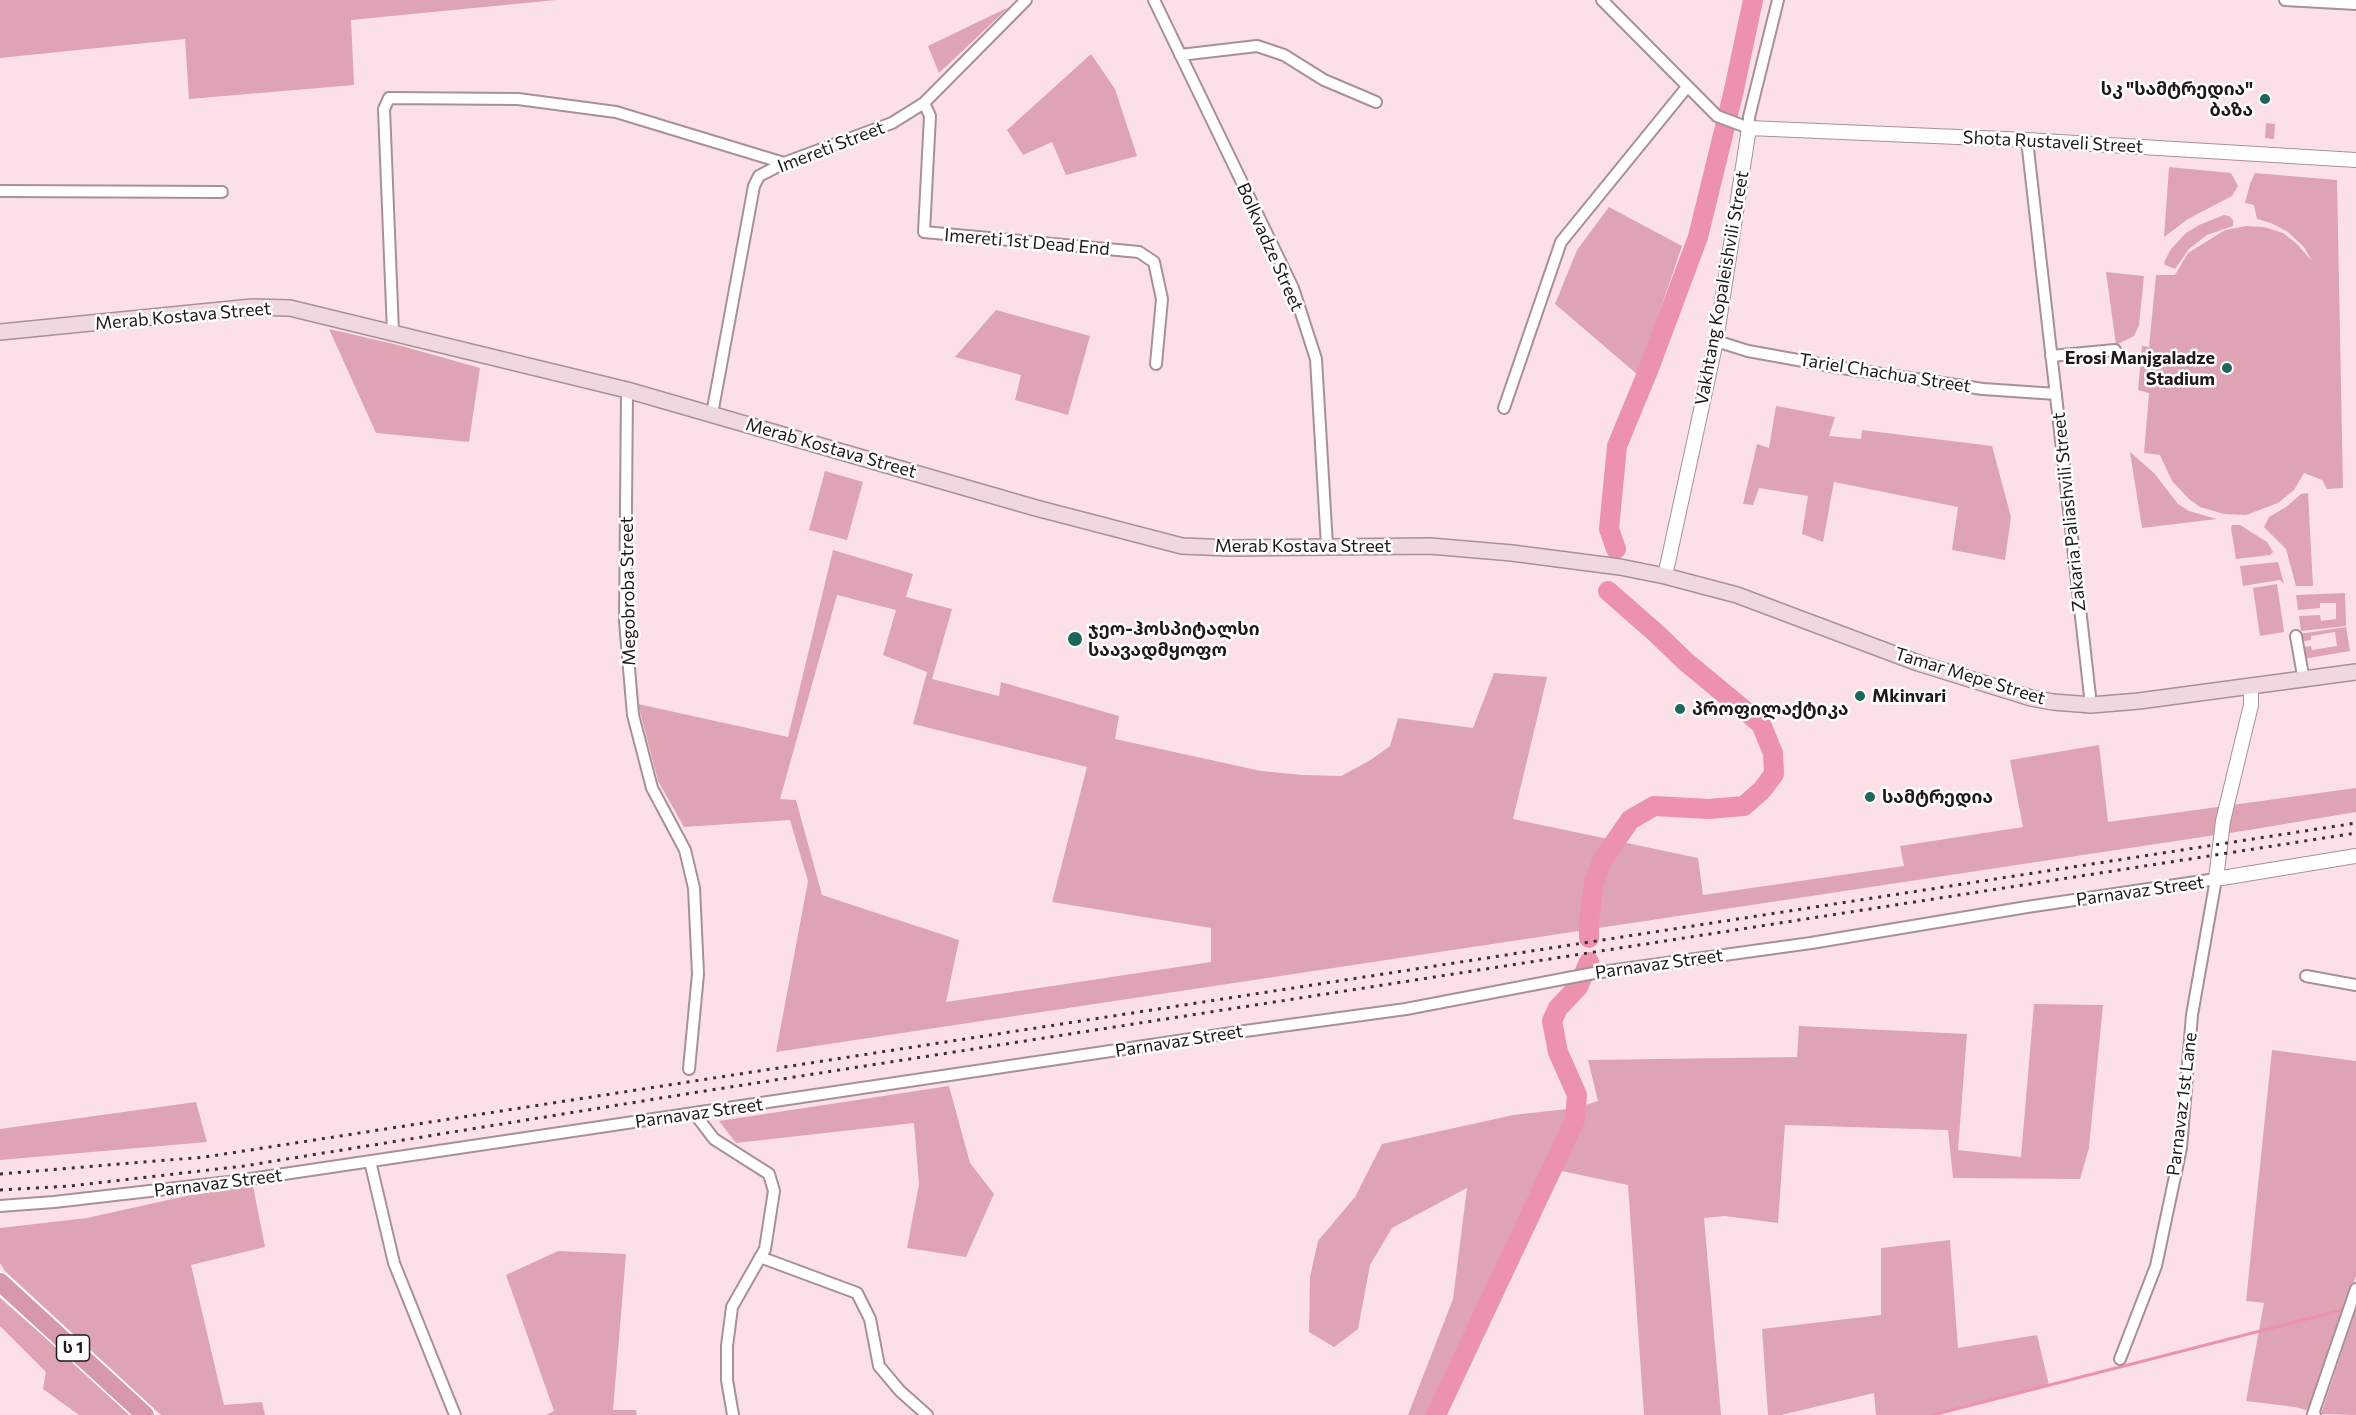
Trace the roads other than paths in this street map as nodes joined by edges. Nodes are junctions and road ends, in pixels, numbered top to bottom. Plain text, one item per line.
1 (1026, 0) edge
2 (1154, 0) edge
3 (1602, 0) edge
4 (1778, 0) edge
5 (2285, 0) edge
6 (2356, 4) edge
7 (1180, 55) junction
8 (1687, 87) junction
9 (1376, 102) dead end
10 (924, 103) junction
11 (1749, 128) junction
12 (2026, 140) junction
13 (2356, 160) edge
14 (784, 163) junction
15 (0, 191) edge
16 (222, 192) dead end
17 (0, 332) edge
18 (393, 332) junction
19 (1716, 341) junction
20 (2115, 350) dead end
21 (2051, 356) junction
22 (1156, 364) dead end
23 (627, 390) junction
24 (2056, 394) junction
25 (1504, 408) dead end
26 (712, 414) junction
27 (1327, 546) junction
28 (1665, 576) junction
29 (2296, 636) dead end
30 (2356, 672) edge
31 (2304, 681) junction
32 (2251, 688) junction
33 (2091, 705) junction
34 (2356, 856) edge
35 (2216, 879) junction
36 (2306, 976) dead end
37 (2356, 985) edge
38 (689, 1069) dead end
39 (695, 1114) junction
40 (370, 1161) junction
41 (0, 1206) edge
42 (760, 1257) junction
43 (0, 1282) edge
44 (2356, 1289) edge
45 (2120, 1359) dead end
46 (145, 1415) edge
47 (455, 1415) edge
48 (733, 1415) edge
49 (927, 1415) edge
50 (2315, 1415) edge

1 - 10 street, Imereti Street
2 - 7 street, Bolkvadze Street
3 - 8 street
4 - 11 street, Vakhtang Kopaleishvili Street
5 - 6 street
7 - 9 street
7 - 27 street, Bolkvadze Street
8 - 11 street
8 - 25 street
10 - 14 street, Imereti Street
10 - 22 street, Imereti 1st Dead End
11 - 12 street, Shota Rustaveli Street
11 - 19 street, Vakhtang Kopaleishvili Street
12 - 13 street, Shota Rustaveli Street
12 - 21 street, Zakaria Paliashvili Street
14 - 18 street
14 - 26 street, Imereti Street
15 - 16 street
17 - 18 main road, Merab Kostava Street
18 - 23 main road, Merab Kostava Street
19 - 24 street, Tariel Chachua Street
19 - 28 street, Vakhtang Kopaleishvili Street
20 - 21 street
21 - 24 street, Zakaria Paliashvili Street
23 - 26 main road, Merab Kostava Street
23 - 38 street, Megobroba Street
24 - 33 street, Zakaria Paliashvili Street
26 - 27 main road, Merab Kostava Street
27 - 28 main road, Merab Kostava Street
28 - 33 main road, Tamar Mepe Street
29 - 31 street
30 - 31 main road, Tamar Mepe Street
31 - 32 main road, Tamar Mepe Street
32 - 33 main road, Tamar Mepe Street
32 - 35 street
34 - 35 street, Parnavaz Street
35 - 39 street, Parnavaz Street
35 - 45 street, Parnavaz 1st Lane
36 - 37 street
39 - 40 street, Parnavaz Street
39 - 42 street
40 - 41 street, Parnavaz Street
40 - 47 street
42 - 48 street
42 - 49 street
43 - 46 highway, ს 1
44 - 50 street

